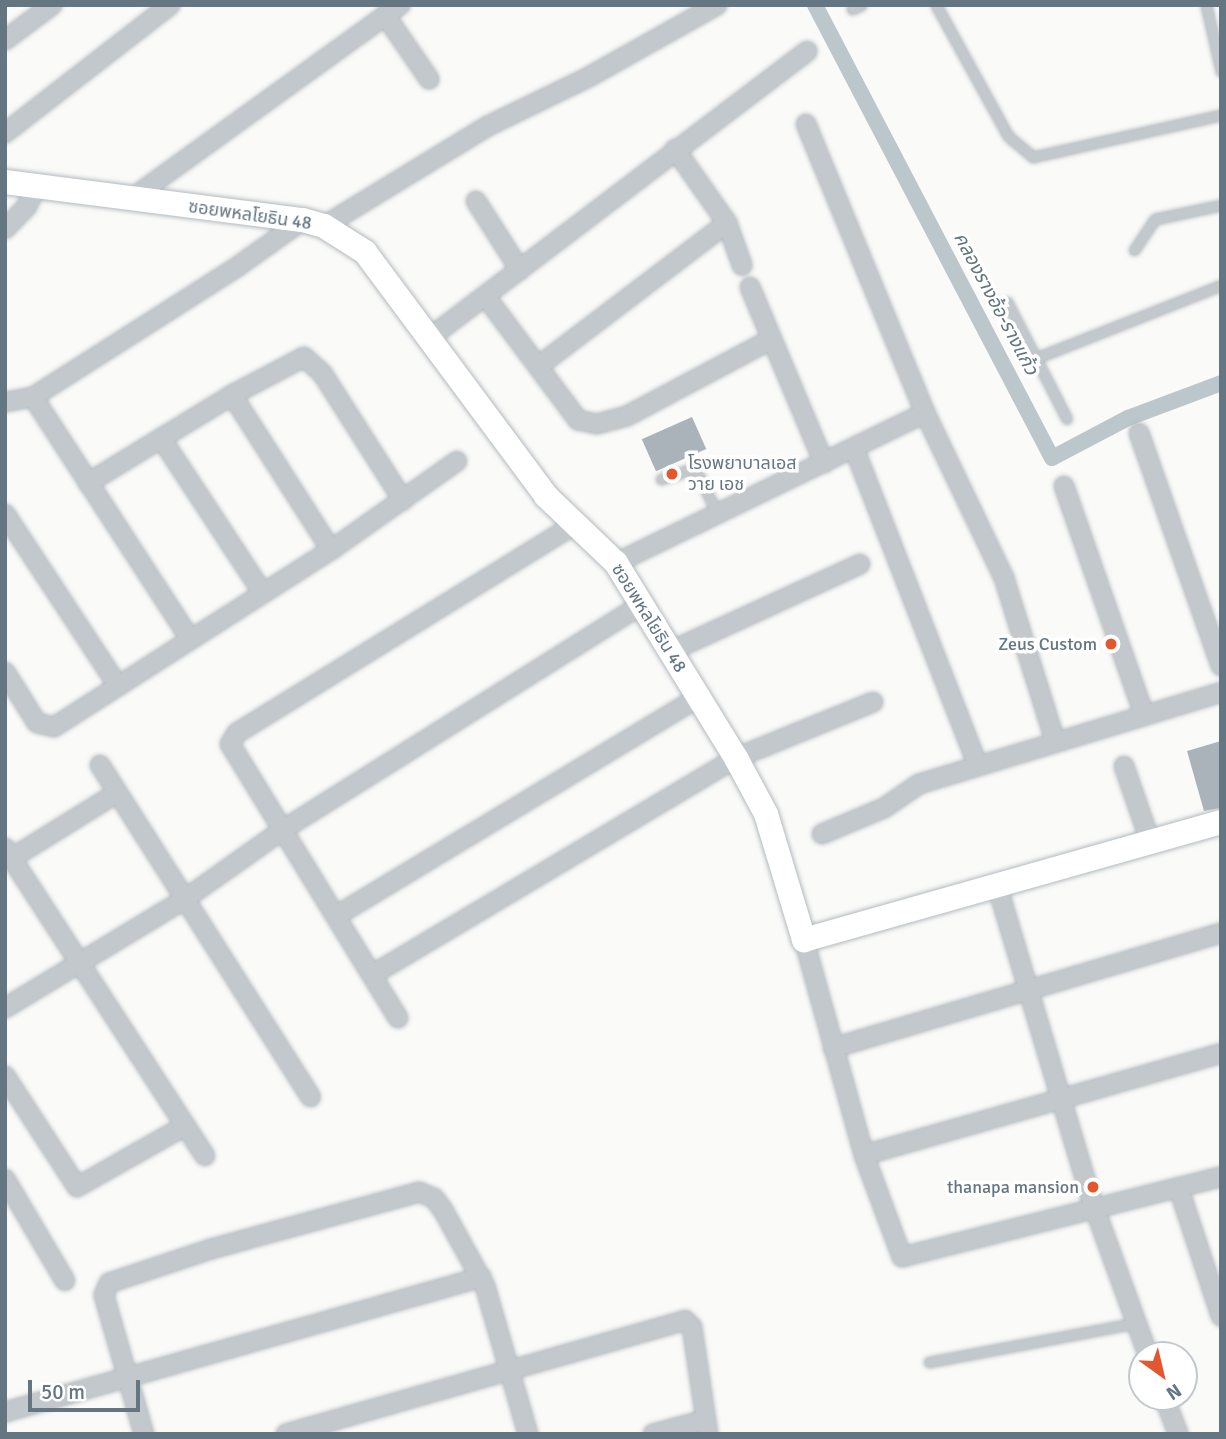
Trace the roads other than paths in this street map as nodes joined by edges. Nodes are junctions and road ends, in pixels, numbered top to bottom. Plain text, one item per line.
1 (170, 5) edge
2 (717, 5) edge
3 (936, 5) edge
4 (1206, 5) edge
5 (48, 6) edge
6 (393, 10) edge
7 (5, 40) edge
8 (807, 51) dead end
9 (1221, 71) edge
10 (429, 79) dead end
11 (1221, 115) edge
12 (806, 124) dead end
13 (5, 133) edge
14 (676, 149) junction
15 (5, 182) edge
16 (37, 186) junction
17 (131, 199) junction
18 (476, 201) dead end
19 (1221, 205) edge
20 (313, 223) junction
21 (727, 223) junction
22 (5, 229) edge
23 (1133, 250) dead end
24 (742, 265) dead end
25 (520, 270) junction
26 (1221, 285) edge
27 (750, 287) dead end
28 (486, 297) junction
29 (1007, 302) dead end
30 (432, 336) junction
31 (772, 339) junction
32 (1036, 358) junction
33 (540, 365) junction
34 (232, 395) junction
35 (33, 397) junction
36 (5, 402) edge
37 (925, 413) junction
38 (1067, 419) dead end
39 (1139, 433) dead end
40 (161, 438) junction
41 (854, 448) junction
42 (457, 461) dead end
43 (824, 463) junction
44 (661, 479) dead end
45 (88, 483) junction
46 (1064, 486) dead end
47 (403, 500) junction
48 (5, 514) edge
49 (718, 516) junction
50 (576, 524) junction
51 (331, 550) junction
52 (616, 563) junction
53 (860, 564) dead end
54 (262, 592) junction
55 (642, 604) junction
56 (190, 639) junction
57 (671, 651) junction
58 (1221, 665) edge
59 (5, 672) edge
60 (118, 686) junction
61 (1221, 692) edge
62 (697, 698) junction
63 (873, 702) dead end
64 (1144, 715) junction
65 (1055, 741) junction
66 (736, 758) junction
67 (978, 764) junction
68 (100, 765) dead end
69 (1124, 766) dead end
70 (117, 793) junction
71 (1221, 822) edge
72 (284, 829) junction
73 (822, 834) dead end
74 (1150, 841) junction
75 (8, 853) edge
76 (997, 885) junction
77 (185, 899) junction
78 (336, 916) junction
79 (1221, 933) edge
80 (804, 940) junction
81 (82, 963) junction
82 (372, 975) junction
83 (1029, 993) junction
84 (5, 1007) edge
85 (398, 1018) dead end
86 (833, 1048) junction
87 (1221, 1053) edge
88 (5, 1076) edge
89 (311, 1097) dead end
90 (1061, 1100) junction
91 (185, 1126) junction
92 (864, 1155) junction
93 (205, 1156) dead end
94 (1221, 1177) edge
95 (5, 1179) edge
96 (1179, 1189) junction
97 (1095, 1212) junction
98 (481, 1277) junction
99 (65, 1281) dead end
100 (1217, 1289) edge
101 (1221, 1316) edge
102 (1136, 1323) junction
103 (1143, 1341) edge
104 (929, 1362) dead end
105 (510, 1371) junction
106 (128, 1375) junction
107 (1169, 1411) edge
108 (5, 1412) edge
109 (707, 1427) edge
110 (144, 1434) edge
111 (286, 1434) edge
112 (528, 1434) edge
113 (653, 1434) edge
114 (1178, 1434) edge

1 - 13 street
2 - 20 street
3 - 11 lane
4 - 9 lane
5 - 7 street
6 - 10 street
6 - 17 street
8 - 14 street
12 - 37 street
14 - 21 street
14 - 25 street
15 - 16 street, ซอยพหลโยธิน 48
16 - 17 street, ซอยพหลโยธิน 48
16 - 22 street
17 - 20 street, ซอยพหลโยธิน 48
18 - 25 street
19 - 23 lane
20 - 30 street, ซอยพหลโยธิน 48
20 - 35 street
21 - 24 street
21 - 33 street
25 - 28 street
26 - 32 lane
27 - 31 street
28 - 30 street
28 - 33 street
29 - 32 lane
30 - 50 street, ซอยพหลโยธิน 48
31 - 33 street
31 - 43 street
32 - 38 lane
34 - 40 street
34 - 47 street
34 - 51 street
35 - 36 street
35 - 45 street
37 - 41 street
37 - 65 street
39 - 58 street
40 - 45 street
40 - 54 street
41 - 43 street
41 - 67 street
42 - 47 street
43 - 49 street
44 - 49 lane
45 - 56 street
46 - 64 street
47 - 51 street
48 - 60 street
49 - 52 street
50 - 52 street, ซอยพหลโยธิน 48
50 - 72 street
51 - 54 street
52 - 55 street, ซอยพหลโยธิน 48
53 - 57 street
54 - 56 street
55 - 57 street, ซอยพหลโยธิน 48
55 - 72 street
56 - 60 street
57 - 62 street, ซอยพหลโยธิน 48
59 - 60 street
61 - 64 street
62 - 66 street, ซอยพหลโยธิน 48
62 - 78 street
63 - 66 street
64 - 65 street
65 - 67 street
66 - 80 street, ซอยพหลโยธิน 48
66 - 82 street
67 - 73 street
68 - 70 street
69 - 74 street
70 - 75 street
70 - 77 street
71 - 74 street
72 - 77 street
72 - 78 street
74 - 76 street
75 - 81 street
76 - 80 street
76 - 83 street
77 - 81 street
77 - 89 street
78 - 82 street
79 - 83 street
80 - 86 street
81 - 84 street
81 - 91 street
82 - 85 street
83 - 86 street
83 - 90 street
86 - 92 street
87 - 90 street
88 - 91 street
90 - 92 street
90 - 97 street
91 - 93 street
92 - 97 street
94 - 96 street
95 - 99 street
96 - 97 street
96 - 100 street
97 - 102 street
98 - 105 street
98 - 106 street
98 - 106 street
100 - 101 street
102 - 103 street
102 - 104 lane
105 - 109 street
105 - 111 street
105 - 112 street
106 - 108 street
106 - 110 street
107 - 114 street
109 - 113 street

